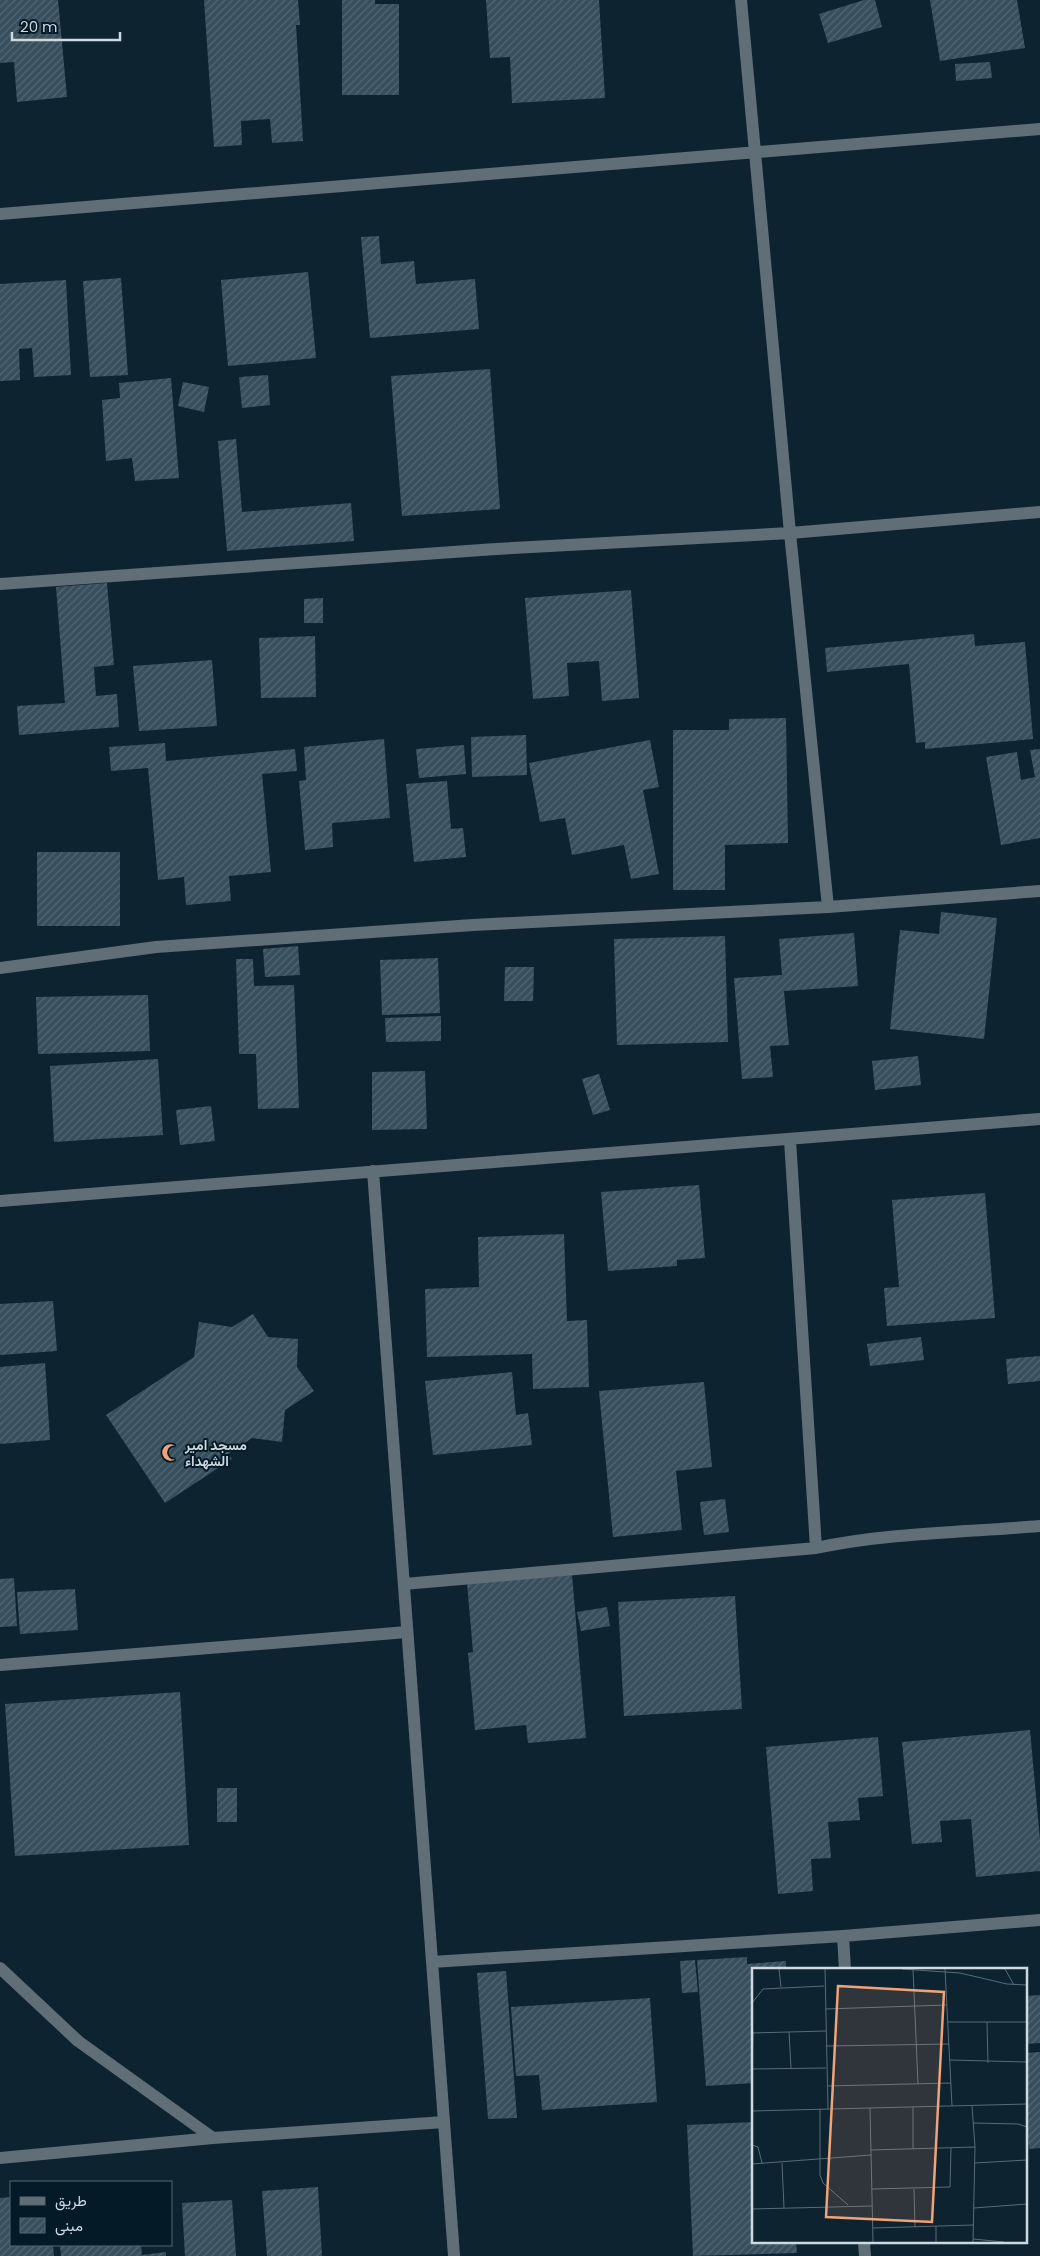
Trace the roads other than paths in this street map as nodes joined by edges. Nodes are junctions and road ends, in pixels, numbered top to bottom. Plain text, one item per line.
1 (741, 0) edge
2 (1040, 129) edge
3 (755, 152) junction
4 (0, 214) edge
5 (1040, 512) edge
6 (790, 534) junction
7 (0, 584) edge
8 (1040, 892) edge
9 (828, 907) junction
10 (0, 968) edge
11 (1040, 1120) edge
12 (790, 1140) junction
13 (373, 1171) junction
14 (0, 1201) edge
15 (1040, 1526) edge
16 (816, 1548) junction
17 (404, 1584) junction
18 (407, 1632) junction
19 (0, 1665) edge
20 (1040, 1920) edge
21 (843, 1936) junction
22 (432, 1962) junction
23 (0, 1968) edge
24 (845, 1968) edge
25 (444, 2122) junction
26 (213, 2138) junction
27 (0, 2158) edge
28 (454, 2256) edge

1 - 3 street
2 - 3 street
3 - 4 street
3 - 6 street
5 - 6 street
6 - 7 street
6 - 9 street
8 - 9 street
9 - 10 street
11 - 12 street
12 - 13 street
12 - 16 street
13 - 14 street
13 - 17 street
15 - 16 street
16 - 17 street
17 - 18 street
18 - 19 street
18 - 22 street
20 - 21 street
21 - 22 street
21 - 24 street
22 - 25 street
23 - 26 street
25 - 26 street
25 - 28 street
26 - 27 street

